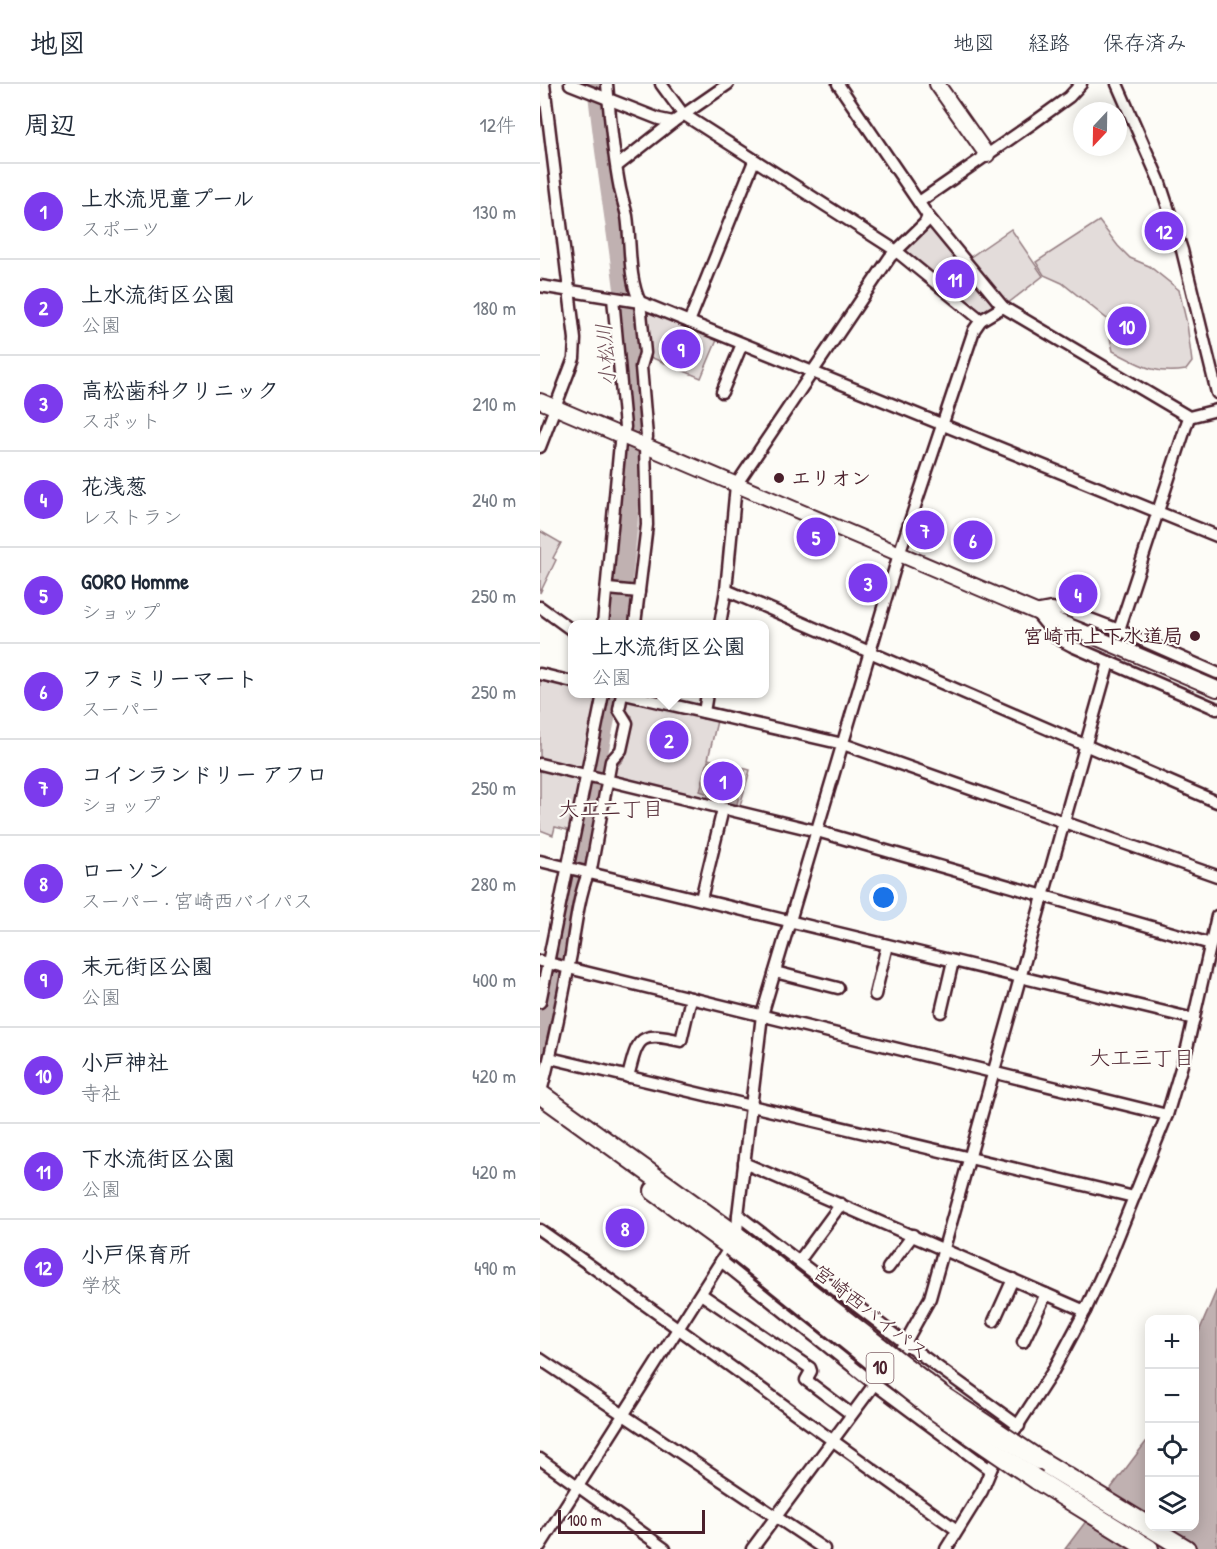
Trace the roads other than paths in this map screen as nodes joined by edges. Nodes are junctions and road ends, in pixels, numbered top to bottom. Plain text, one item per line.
1 (544, 84) edge
2 (570, 84) edge
3 (607, 84) edge
4 (661, 84) edge
5 (728, 84) edge
6 (838, 84) edge
7 (937, 84) edge
8 (1082, 84) edge
9 (1116, 84) edge
10 (607, 99) junction
11 (683, 114) junction
12 (673, 122) junction
13 (987, 155) junction
14 (754, 161) junction
15 (617, 166) junction
16 (919, 202) junction
17 (928, 216) junction
18 (895, 250) junction
19 (540, 286) edge
20 (569, 290) junction
21 (614, 298) junction
22 (639, 302) junction
23 (1003, 307) junction
24 (981, 320) junction
25 (689, 322) junction
26 (742, 344) junction
27 (811, 373) junction
28 (722, 392) dead end
29 (1217, 393) edge
30 (540, 400) edge
31 (555, 406) junction
32 (1217, 410) edge
33 (1189, 417) junction
34 (942, 426) junction
35 (624, 437) junction
36 (645, 446) junction
37 (540, 447) edge
38 (736, 485) junction
39 (1159, 513) junction
40 (1217, 536) edge
41 (899, 554) junction
42 (608, 589) junction
43 (726, 590) junction
44 (639, 592) junction
45 (540, 607) edge
46 (1035, 611) junction
47 (604, 620) edge
48 (636, 620) edge
49 (721, 620) edge
50 (568, 628) edge
51 (1119, 630) junction
52 (870, 652) junction
53 (1108, 662) junction
54 (1217, 673) edge
55 (540, 674) edge
56 (568, 681) edge
57 (1217, 689) edge
58 (602, 698) edge
59 (622, 698) edge
60 (644, 698) edge
61 (706, 698) edge
62 (1217, 709) edge
63 (704, 712) junction
64 (843, 744) junction
65 (1085, 744) junction
66 (540, 764) edge
67 (586, 775) junction
68 (607, 780) junction
69 (1217, 802) edge
70 (723, 809) junction
71 (1063, 822) junction
72 (817, 831) junction
73 (540, 861) edge
74 (567, 868) junction
75 (587, 873) junction
76 (1217, 876) edge
77 (1042, 897) junction
78 (701, 899) junction
79 (1217, 916) edge
80 (789, 922) junction
81 (1211, 944) junction
82 (887, 945) junction
83 (953, 961) junction
84 (545, 962) edge
85 (568, 967) junction
86 (775, 972) junction
87 (1020, 976) junction
88 (838, 988) dead end
89 (875, 995) dead end
90 (691, 998) junction
91 (540, 1002) edge
92 (941, 1012) dead end
93 (762, 1015) junction
94 (1194, 1019) junction
95 (550, 1058) junction
96 (992, 1072) junction
97 (628, 1077) junction
98 (540, 1094) edge
99 (751, 1105) junction
100 (540, 1108) edge
101 (1167, 1115) junction
102 (969, 1157) junction
103 (744, 1163) junction
104 (1134, 1197) junction
105 (841, 1204) junction
106 (738, 1215) junction
107 (540, 1230) edge
108 (913, 1236) junction
109 (730, 1248) junction
110 (943, 1248) junction
111 (799, 1261) junction
112 (888, 1268) dead end
113 (1013, 1279) junction
114 (700, 1294) junction
115 (1046, 1294) junction
116 (1085, 1311) junction
117 (994, 1321) dead end
118 (679, 1327) junction
119 (1023, 1342) dead end
120 (905, 1343) junction
121 (540, 1359) edge
122 (873, 1383) junction
123 (622, 1414) junction
124 (851, 1414) junction
125 (1019, 1426) junction
126 (832, 1441) junction
127 (540, 1459) edge
128 (990, 1470) junction
129 (578, 1486) junction
130 (776, 1516) junction
131 (957, 1530) junction
132 (540, 1546) edge
133 (665, 1549) edge
134 (752, 1549) edge
135 (824, 1549) edge
136 (946, 1549) edge
137 (1149, 1549) edge
138 (1186, 1549) edge

1 - 20 street
2 - 10 street
3 - 10 street
4 - 11 street
5 - 11 street
6 - 16 street
7 - 13 street
8 - 13 street
9 - 29 street
10 - 12 street
10 - 15 street
11 - 12 street
11 - 14 street
12 - 15 street
13 - 16 street
14 - 18 street
14 - 25 street
15 - 22 street
16 - 17 street
17 - 18 street
17 - 23 street
18 - 24 street
18 - 27 street
19 - 20 street
20 - 21 street
20 - 31 street
21 - 22 street
21 - 35 street
22 - 25 street
22 - 36 street
23 - 24 street
23 - 33 street
24 - 34 street
25 - 26 street
26 - 27 street
26 - 28 street
27 - 34 street
27 - 38 street
30 - 31 street
31 - 35 street
31 - 37 street
32 - 33 street
33 - 39 street
34 - 39 street
34 - 41 street
35 - 36 street
35 - 42 street
36 - 38 street
36 - 44 street
38 - 41 street
38 - 43 street
39 - 40 street
39 - 51 street
41 - 46 street
41 - 52 street
42 - 44 street
42 - 47 street
43 - 49 street
43 - 52 street
44 - 48 street
45 - 50 street
46 - 51 street
46 - 53 street
46 - 57 street
51 - 54 street
52 - 64 street
52 - 65 street
53 - 62 street
53 - 65 street
55 - 56 street
58 - 67 street
59 - 68 street
60 - 63 street
61 - 63 street
63 - 64 street
64 - 71 street
64 - 72 street
65 - 69 street
65 - 71 street
66 - 67 street
67 - 68 street
67 - 74 street
68 - 70 street
68 - 75 street
70 - 72 street
70 - 78 street
71 - 76 street
71 - 77 street
72 - 77 street
72 - 80 street
73 - 74 street
74 - 75 street
74 - 84 street
75 - 78 street
75 - 85 street
77 - 81 street
77 - 87 street
78 - 80 street
79 - 81 street
80 - 82 street
80 - 86 street
81 - 94 street
82 - 83 street
82 - 89 street
83 - 87 street
83 - 92 street
84 - 85 street
84 - 91 street
85 - 90 street
85 - 95 street
86 - 88 street
86 - 93 street
87 - 94 street
87 - 96 street
90 - 93 street
90 - 97 street
93 - 96 street
93 - 99 street
94 - 101 street
95 - 97 street
95 - 98 street
96 - 101 street
96 - 102 street
97 - 99 street
98 - 109 highway, 宮崎西バイパス / 10
99 - 102 street
99 - 103 street
100 - 109 highway, 宮崎西バイパス / 10
101 - 104 street
102 - 104 street
102 - 110 street
103 - 105 street
103 - 106 street
104 - 116 street
105 - 108 street
105 - 111 street
106 - 109 street
106 - 111 street
107 - 118 street
108 - 110 street
108 - 112 street
109 - 114 street
109 - 122 street
109 - 137 highway, 宮崎西バイパス / 10, bridge
109 - 138 highway, 宮崎西バイパス / 10, bridge
110 - 113 street
110 - 120 street
111 - 120 street
113 - 115 street
113 - 117 street
114 - 118 street
114 - 124 street
115 - 116 street
115 - 119 street
116 - 125 street
118 - 123 street
118 - 126 street
120 - 122 street
120 - 125 street
121 - 123 street
122 - 124 street
122 - 128 street
123 - 129 street
123 - 130 street
124 - 126 street
125 - 128 street
126 - 130 street
126 - 131 street
127 - 129 street
128 - 131 street
129 - 132 street
129 - 133 street
130 - 134 street
130 - 135 street
131 - 136 street

